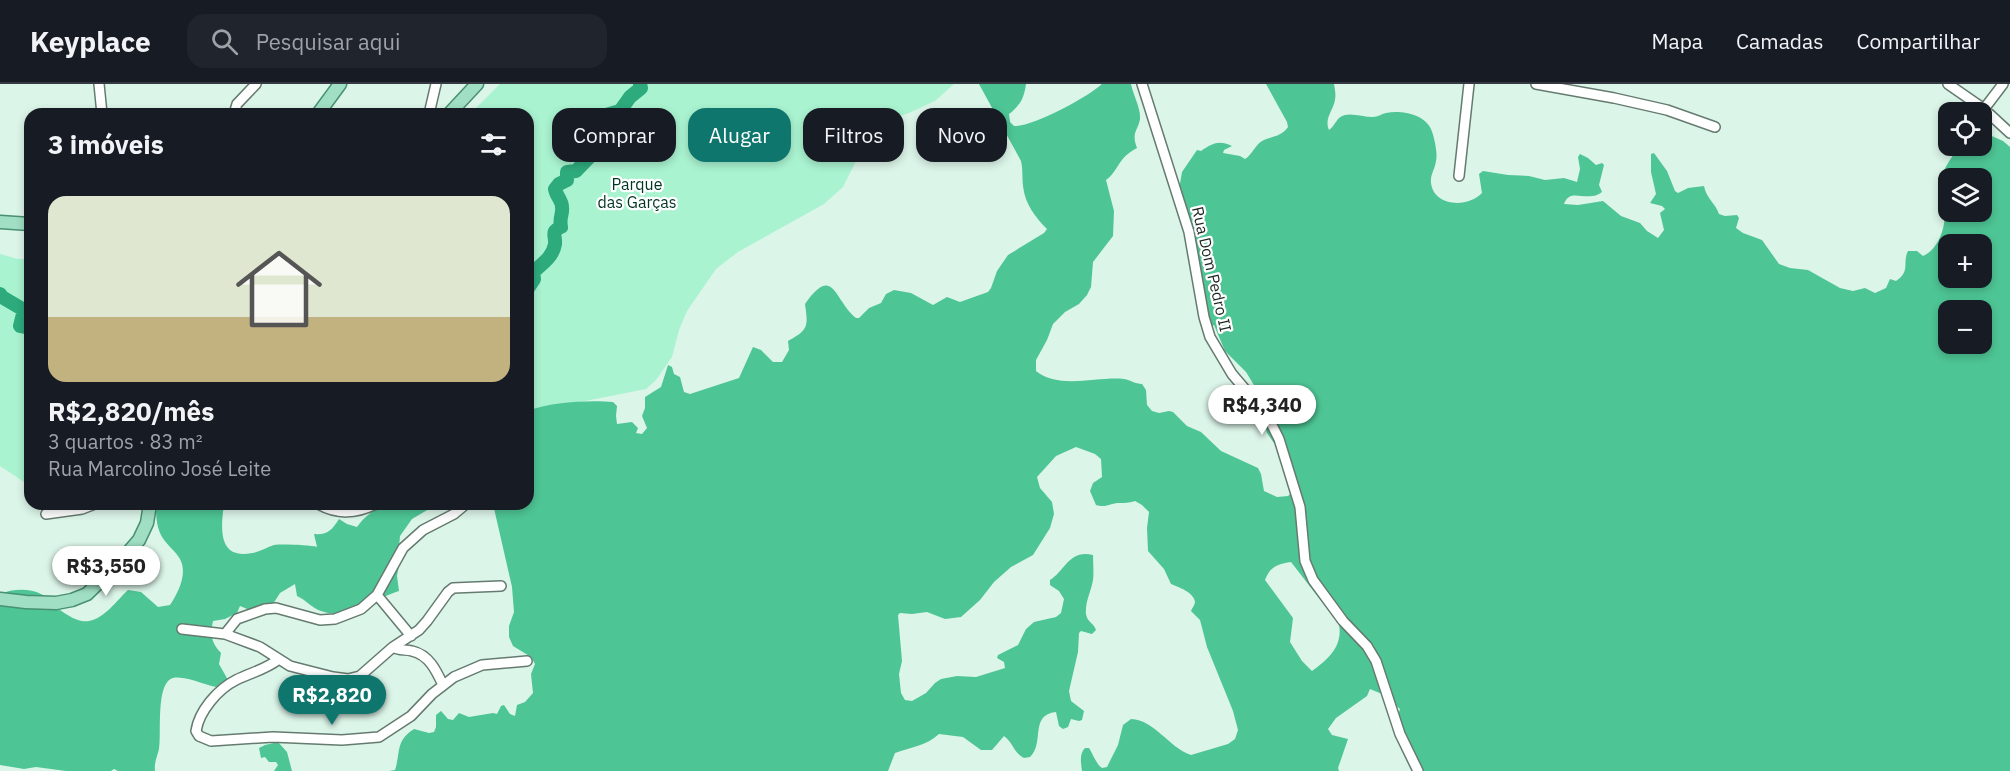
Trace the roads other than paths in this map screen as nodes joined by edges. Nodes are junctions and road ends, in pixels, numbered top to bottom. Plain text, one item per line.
1 (99, 84) edge
2 (256, 84) edge
3 (436, 84) edge
4 (477, 84) edge
5 (1142, 84) edge
6 (1469, 84) edge
7 (1536, 84) edge
8 (1948, 84) edge
9 (2003, 84) edge
10 (340, 87) edge
11 (1974, 102) edge
12 (1989, 102) edge
13 (101, 108) edge
14 (236, 108) edge
15 (323, 108) edge
16 (331, 108) edge
17 (430, 108) edge
18 (455, 108) edge
19 (1992, 116) edge
20 (1715, 127) dead end
21 (2010, 133) edge
22 (1459, 176) dead end
23 (0, 222) edge
24 (24, 224) edge
25 (75, 510) edge
26 (149, 510) edge
27 (333, 510) edge
28 (355, 510) edge
29 (459, 510) edge
30 (46, 514) dead end
31 (501, 586) dead end
32 (377, 595) junction
33 (2, 596) edge
34 (182, 629) dead end
35 (225, 634) junction
36 (411, 636) junction
37 (393, 647) junction
38 (279, 659) junction
39 (527, 661) dead end
40 (443, 685) junction
41 (1418, 771) edge

1 - 13 street
2 - 14 street
3 - 17 street
4 - 18 main road
5 - 41 street, Rua Dom Pedro II
6 - 22 street
7 - 20 street
8 - 11 street
9 - 12 street
10 - 15 main road
10 - 16 main road
19 - 21 street
23 - 24 main road
25 - 30 street
26 - 33 main road
27 - 28 street
29 - 32 street
31 - 36 street
32 - 35 street
32 - 36 street
34 - 35 street
35 - 38 street
36 - 37 street
37 - 38 street
37 - 40 street
38 - 40 street
39 - 40 street

